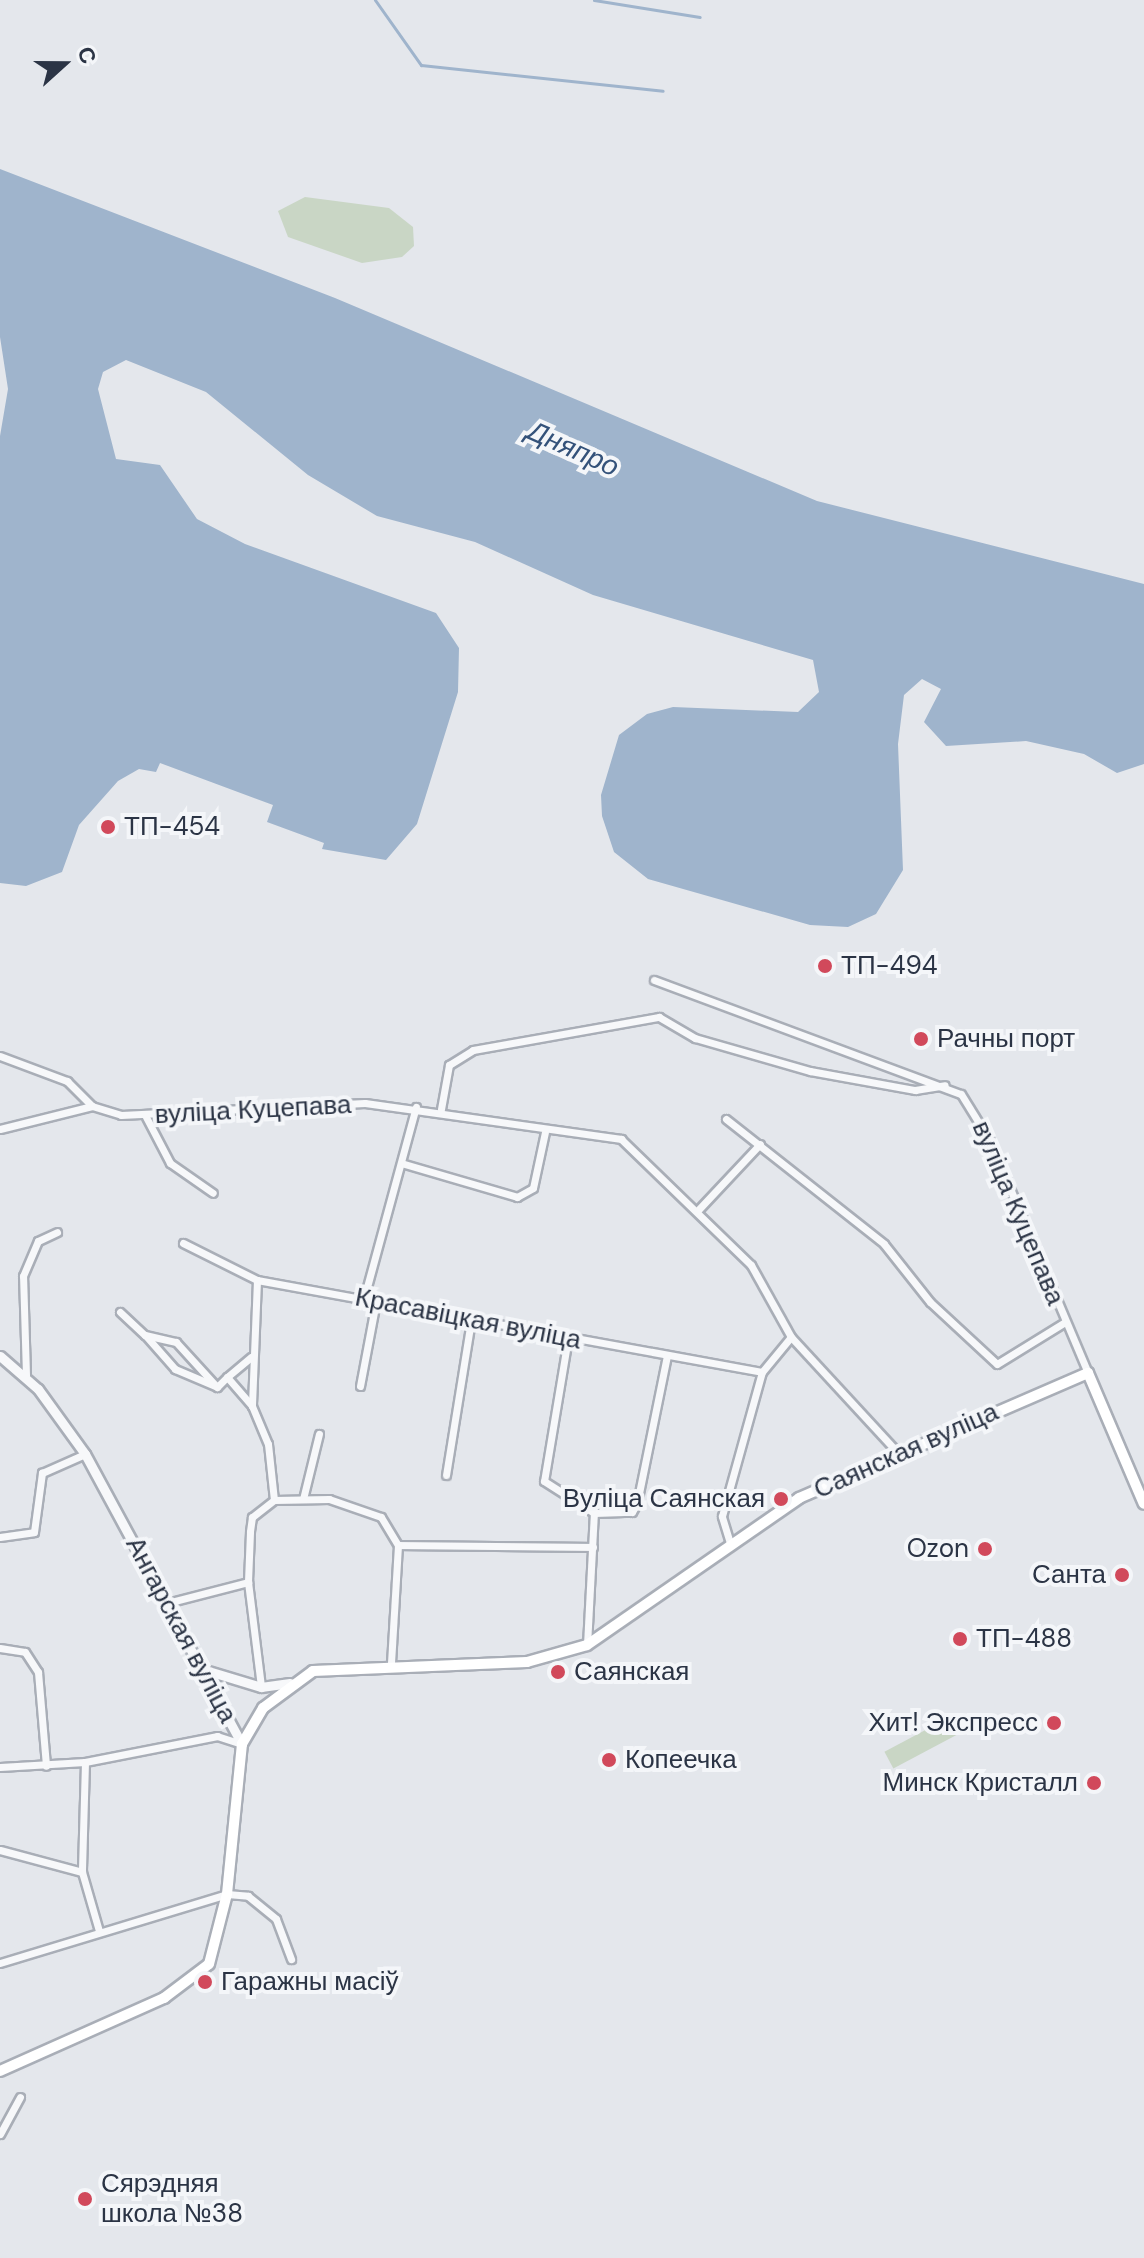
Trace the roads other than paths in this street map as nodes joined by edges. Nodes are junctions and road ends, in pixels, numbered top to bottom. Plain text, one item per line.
1 (654, 980) dead end
2 (0, 1056) edge
3 (946, 1085) junction
4 (92, 1106) junction
5 (416, 1107) junction
6 (441, 1109) junction
7 (146, 1117) junction
8 (726, 1119) dead end
9 (0, 1129) edge
10 (545, 1132) junction
11 (760, 1144) junction
12 (401, 1163) junction
13 (213, 1193) dead end
14 (699, 1209) junction
15 (57, 1232) dead end
16 (183, 1243) dead end
17 (257, 1280) junction
18 (364, 1298) junction
19 (376, 1301) junction
20 (120, 1312) dead end
21 (471, 1320) junction
22 (1065, 1322) junction
23 (145, 1335) junction
24 (791, 1337) junction
25 (568, 1338) junction
26 (0, 1356) edge
27 (667, 1356) junction
28 (251, 1357) junction
29 (762, 1372) junction
30 (1088, 1373) junction
31 (26, 1375) junction
32 (227, 1377) junction
33 (360, 1386) dead end
34 (217, 1387) junction
35 (252, 1406) junction
36 (319, 1434) dead end
37 (85, 1454) junction
38 (899, 1454) junction
39 (446, 1475) dead end
40 (303, 1499) junction
41 (274, 1500) junction
42 (1144, 1504) edge
43 (594, 1513) junction
44 (0, 1537) edge
45 (730, 1543) junction
46 (398, 1545) junction
47 (593, 1547) junction
48 (248, 1582) junction
49 (167, 1603) junction
50 (587, 1645) junction
51 (0, 1648) edge
52 (391, 1663) junction
53 (205, 1670) junction
54 (290, 1683) junction
55 (261, 1687) junction
56 (242, 1744) junction
57 (85, 1762) junction
58 (46, 1766) junction
59 (0, 1767) edge
60 (0, 1850) edge
61 (82, 1872) junction
62 (227, 1894) junction
63 (99, 1931) junction
64 (291, 1959) dead end
65 (0, 1963) edge
66 (0, 2071) edge
67 (20, 2097) dead end
68 (0, 2134) edge

1 - 3 street, вуліца Куцепава
2 - 4 street
3 - 6 street
3 - 22 street, вуліца Куцепава
4 - 7 street, вуліца Куцепава
4 - 9 street
5 - 6 street, вуліца Куцепава
5 - 7 street, вуліца Куцепава
5 - 12 street
6 - 10 street, вуліца Куцепава
7 - 13 street
8 - 11 street
10 - 12 street
10 - 14 street, вуліца Куцепава
11 - 14 street
11 - 22 street
12 - 18 street
14 - 24 street, вуліца Куцепава
15 - 31 street
16 - 17 street, Красавіцкая вуліца
17 - 18 street, Красавіцкая вуліца
17 - 28 street
18 - 19 street, Красавіцкая вуліца
19 - 21 street, Красавіцкая вуліца
19 - 33 street
20 - 23 street
21 - 25 street, Красавіцкая вуліца
21 - 39 street
22 - 30 street, вуліца Куцепава
23 - 34 street
23 - 34 street
24 - 29 street
24 - 38 street, вуліца Куцепава
25 - 27 street, Красавіцкая вуліца
25 - 43 street
26 - 31 street, Ангарская вуліца
27 - 29 street, Красавіцкая вуліца
27 - 43 street
28 - 32 street
28 - 35 street
29 - 45 street
30 - 38 main road, Саянская вуліца
30 - 42 main road, вуліца Куцепава
31 - 37 street, Ангарская вуліца
32 - 34 street
32 - 35 street
35 - 41 street
36 - 40 street
37 - 44 street
37 - 49 street, Ангарская вуліца
38 - 45 main road, Саянская вуліца
40 - 41 street
40 - 46 street
41 - 48 street
43 - 47 street
45 - 50 main road, Саянская вуліца
46 - 47 street
46 - 52 street
47 - 50 street
48 - 49 street
48 - 55 street
49 - 53 street, Ангарская вуліца
50 - 52 main road, Саянская вуліца
51 - 58 street
52 - 54 main road, Саянская вуліца
53 - 55 street
53 - 56 street, Ангарская вуліца
54 - 55 street
54 - 56 main road, Саянская вуліца
56 - 57 street
56 - 62 main road, Ангарская вуліца
57 - 58 street
57 - 61 street
58 - 59 street
60 - 61 street
61 - 63 street
62 - 63 street
62 - 64 street
62 - 66 main road, Ангарская вуліца
63 - 65 street
67 - 68 street

